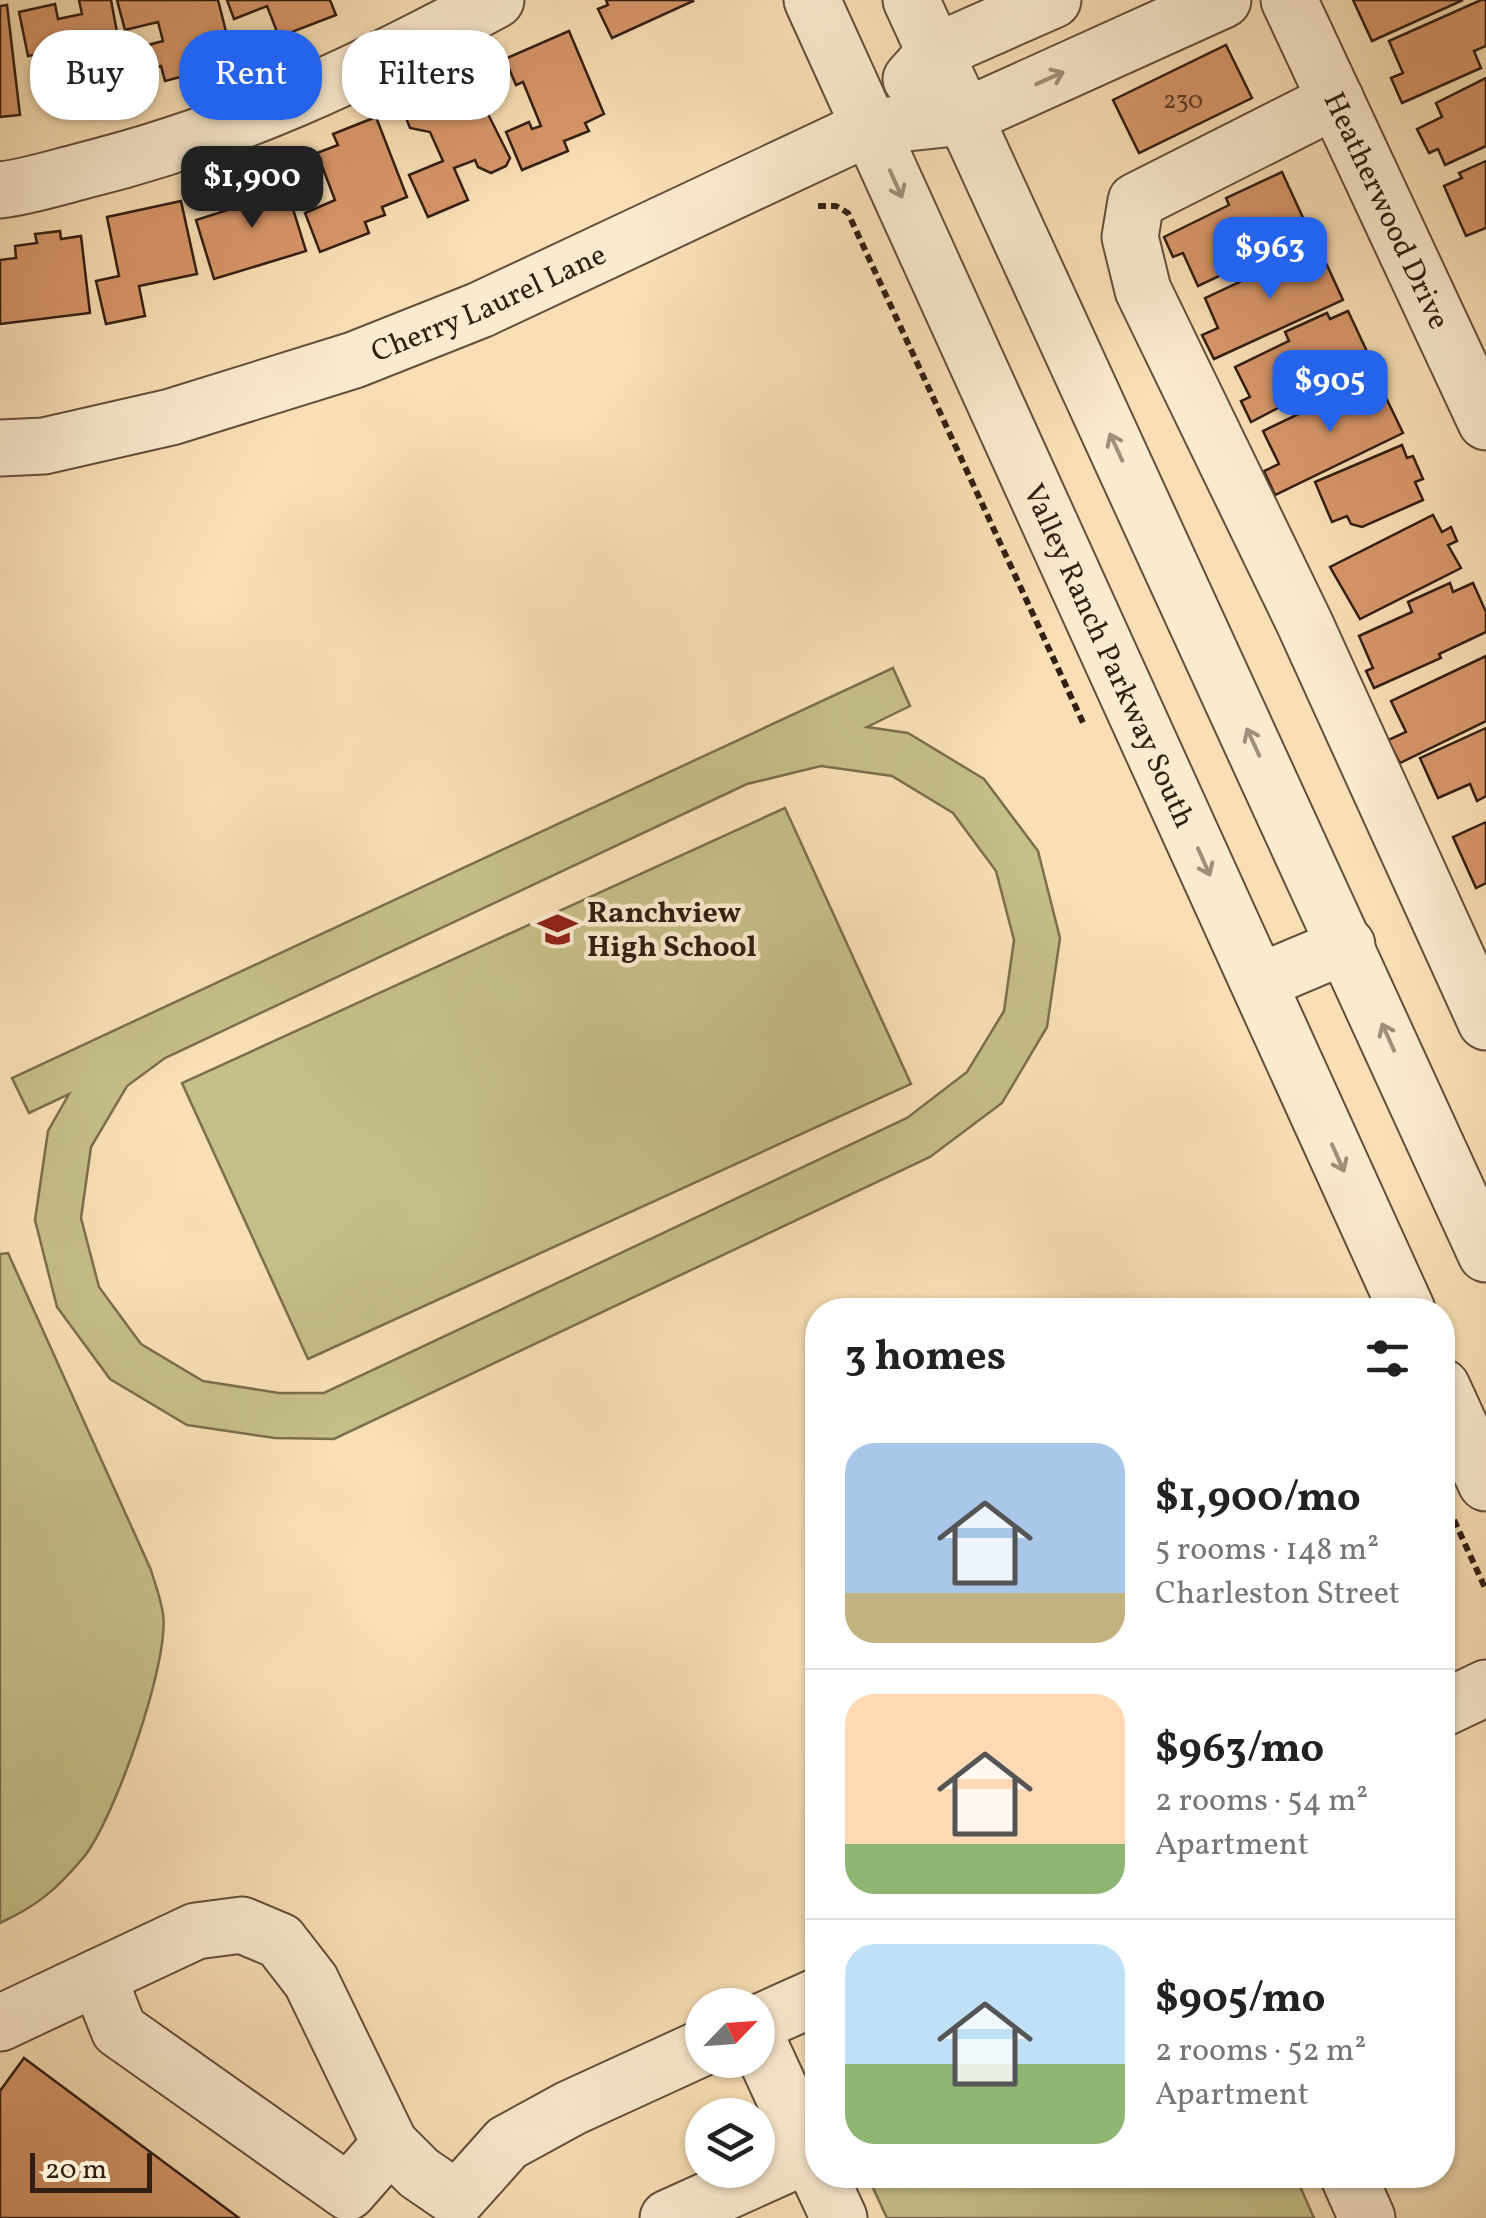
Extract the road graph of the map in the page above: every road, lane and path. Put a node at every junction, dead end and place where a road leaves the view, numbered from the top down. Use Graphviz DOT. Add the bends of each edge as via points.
graph roads {
  1 [pos="496,0"];
  2 [pos="812,0"];
  3 [pos="911,0"];
  4 [pos="1053,0"];
  5 [pos="1223,0"];
  6 [pos="1289,0"];
  7 [pos="1126,20"];
  8 [pos="935,52"];
  9 [pos="1336,100"];
  10 [pos="964,117"];
  11 [pos="870,127"];
  12 [pos="0,190"];
  13 [pos="810,206"];
  14 [pos="1479,390"];
  15 [pos="0,448"];
  16 [pos="1089,734"];
  17 [pos="1346,945"];
  18 [pos="1258,982"];
  19 [pos="1486,1022"];
  20 [pos="1486,1254"];
  21 [pos="1402,1298"];
  22 [pos="1455,1443"];
  23 [pos="1468,1498"];
  24 [pos="1486,1590"];
  25 [pos="1486,1688"];
  26 [pos="1455,1702"];
  27 [pos="98,1977"];
  28 [pos="805,2002"];
  29 [pos="775,2015"];
  30 [pos="0,2022"];
  31 [pos="685,2056"];
  32 [pos="775,2078"];
  33 [pos="805,2143"];
  34 [pos="390,2144"];
  35 [pos="805,2171"];
  36 [pos="825,2188"];
  37 [pos="1354,2188"];
  38 [pos="453,2208"];
  39 [pos="668,2218"];
  40 [pos="839,2218"];
  41 [pos="1368,2218"];
  1 -- 12 [label="street" via="279,108 148,155"];
  2 -- 11 [label="street, Valley Ranch Parkway South"];
  3 -- 8 [label="street"];
  4 -- 8 [label="street"];
  5 -- 7 [label="street, Cherry Laurel Lane"];
  6 -- 9 [label="street, Heatherwood Drive"];
  10 -- 7 [label="street, Cherry Laurel Lane, one-way"];
  8 -- 10 [label="street"];
  8 -- 11 [label="street"];
  9 -- 14 [label="street, Heatherwood Drive"];
  9 -- 19 [label="street" via="1136,201 1130,237 1144,290"];
  10 -- 11 [label="street, Cherry Laurel Lane"];
  17 -- 10 [label="street, one-way"];
  11 -- 15 [label="street, Cherry Laurel Lane" via="480,310 354,360 171,417 44,446"];
  11 -- 18 [label="street, Valley Ranch Parkway South, one-way"];
  13 -- 16 [label="path" via="848,213"];
  17 -- 18 [label="street"];
  20 -- 17 [label="street, one-way"];
  18 -- 21 [label="street, Valley Ranch Parkway South, one-way"];
  22 -- 23 [label="street"];
  23 -- 24 [label="path"];
  25 -- 26 [label="street"];
  27 -- 30 [label="street"];
  27 -- 34 [label="street" via="119,2030 348,2192"];
  27 -- 34 [label="street" via="196,1931 242,1925 280,1942 311,1981"];
  28 -- 29 [label="street"];
  31 -- 38 [label="street" via="507,2143"];
  32 -- 33 [label="street"];
  34 -- 38 [label="street"];
  35 -- 39 [label="street"];
  36 -- 40 [label="street"];
  37 -- 41 [label="street"];
}
